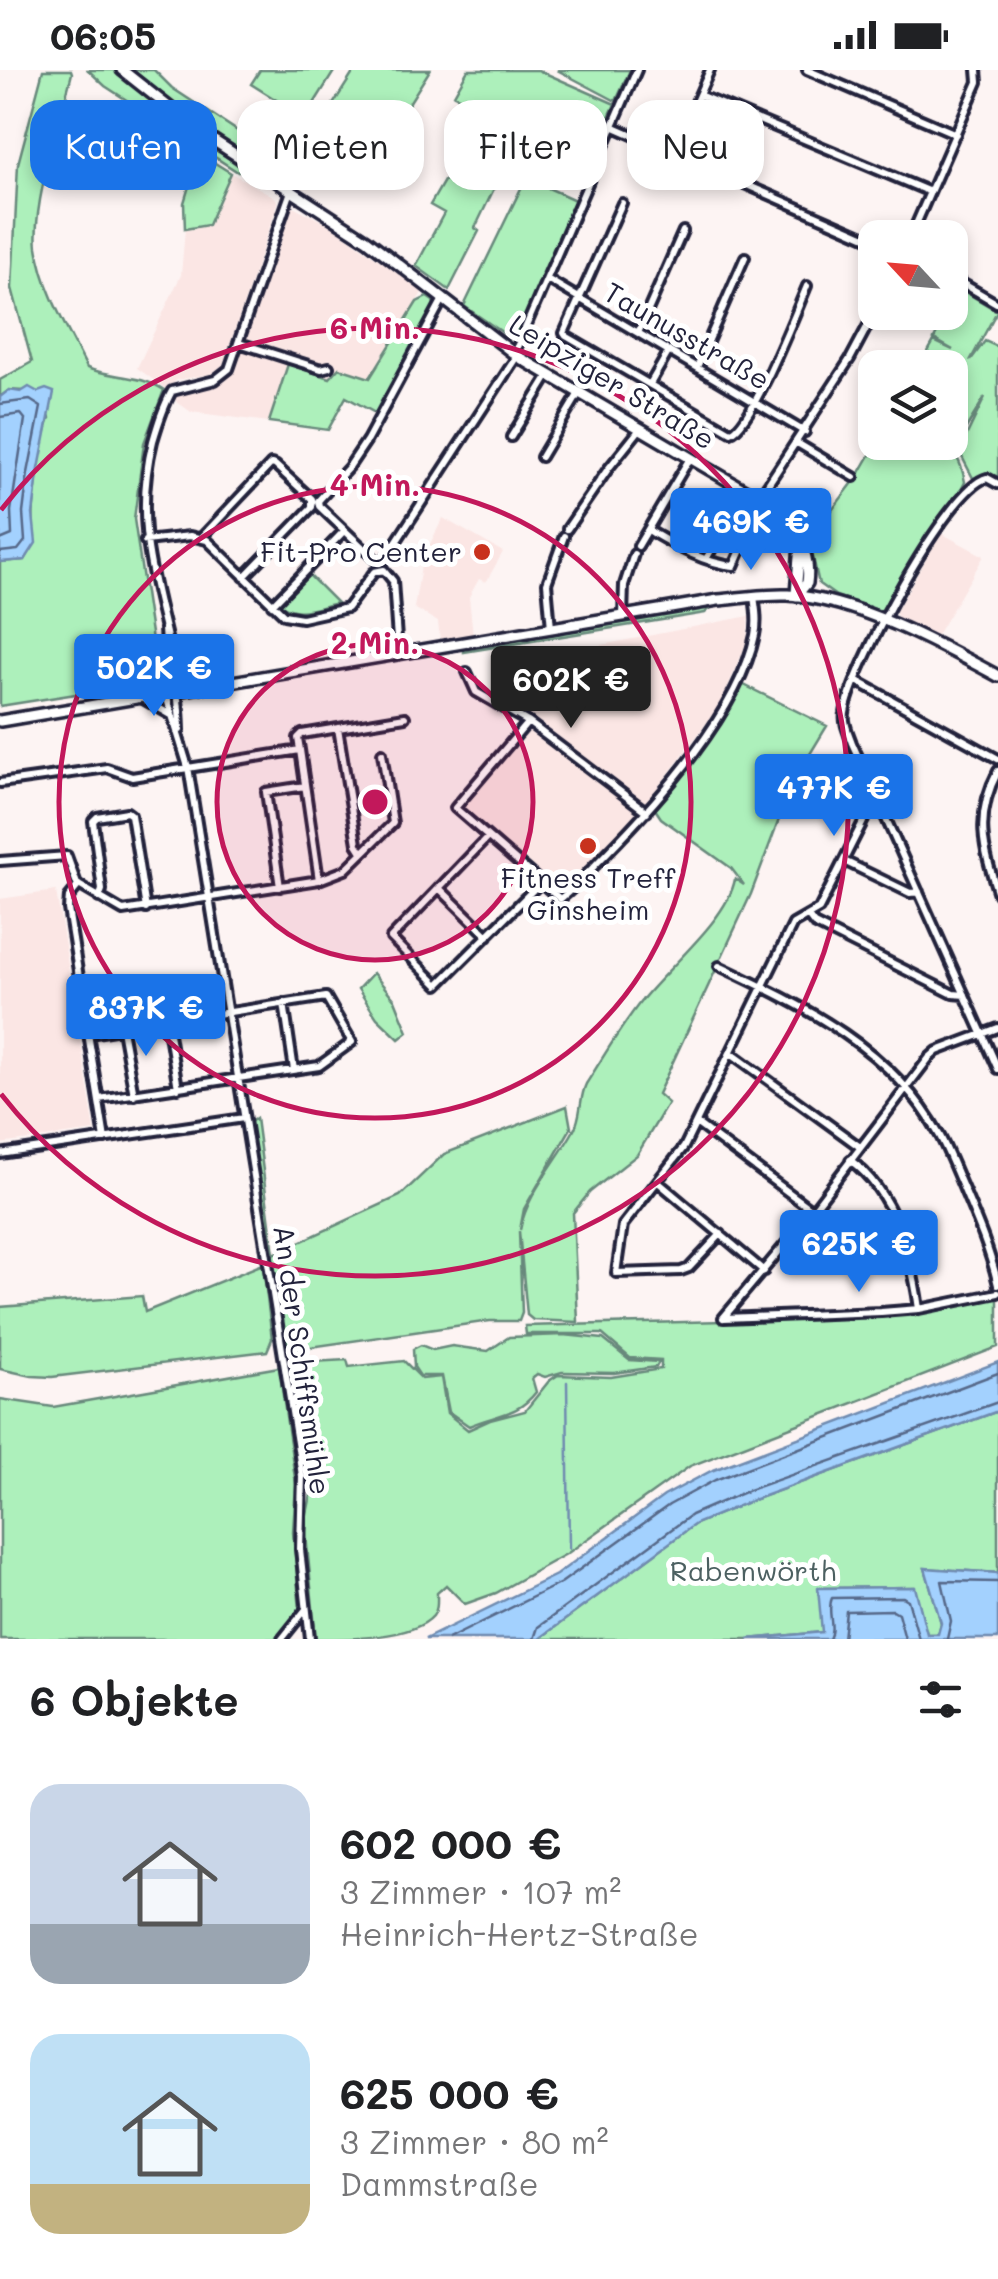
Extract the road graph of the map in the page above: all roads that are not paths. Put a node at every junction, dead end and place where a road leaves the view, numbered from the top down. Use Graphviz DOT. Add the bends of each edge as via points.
graph roads {
  1 [pos="122,70"];
  2 [pos="637,70"];
  3 [pos="710,70"];
  4 [pos="807,70"];
  5 [pos="979,72"];
  6 [pos="699,95"];
  7 [pos="697,100"];
  8 [pos="612,126"];
  9 [pos="627,132"];
  10 [pos="956,134"];
  11 [pos="760,190"];
  12 [pos="291,191"];
  13 [pos="930,192"];
  14 [pos="622,203"];
  15 [pos="918,220"];
  16 [pos="683,231"];
  17 [pos="858,233"];
  18 [pos="745,257"];
  19 [pos="547,279"];
  20 [pos="807,286"];
  21 [pos="968,286"];
  22 [pos="443,299"];
  23 [pos="580,300"];
  24 [pos="998,304"];
  25 [pos="864,330"];
  26 [pos="638,333"];
  27 [pos="239,342"];
  28 [pos="669,351"];
  29 [pos="516,355"];
  30 [pos="329,367"];
  31 [pos="697,367"];
  32 [pos="549,375"];
  33 [pos="650,384"];
  34 [pos="579,393"];
  35 [pos="756,401"];
  36 [pos="641,428"];
  37 [pos="805,432"];
  38 [pos="511,437"];
  39 [pos="797,443"];
  40 [pos="541,457"];
  41 [pos="691,457"];
  42 [pos="854,477"];
  43 [pos="998,484"];
  44 [pos="759,498"];
  45 [pos="317,506"];
  46 [pos="344,530"];
  47 [pos="648,530"];
  48 [pos="201,538"];
  49 [pos="145,541"];
  50 [pos="800,542"];
  51 [pos="638,546"];
  52 [pos="634,554"];
  53 [pos="706,559"];
  54 [pos="380,566"];
  55 [pos="808,576"];
  56 [pos="244,577"];
  57 [pos="796,596"];
  58 [pos="754,597"];
  59 [pos="826,602"];
  60 [pos="272,605"];
  61 [pos="623,616"];
  62 [pos="882,621"];
  63 [pos="164,628"];
  64 [pos="551,628"];
  65 [pos="398,654"];
  66 [pos="176,669"];
  67 [pos="468,672"];
  68 [pos="998,676"];
  69 [pos="857,681"];
  70 [pos="206,686"];
  71 [pos="173,691"];
  72 [pos="137,697"];
  73 [pos="171,715"];
  74 [pos="404,717"];
  75 [pos="0,721"];
  76 [pos="528,722"];
  77 [pos="338,728"];
  78 [pos="180,736"];
  79 [pos="300,750"];
  80 [pos="382,753"];
  81 [pos="998,759"];
  82 [pos="188,768"];
  83 [pos="998,771"];
  84 [pos="0,783"];
  85 [pos="305,786"];
  86 [pos="882,808"];
  87 [pos="647,812"];
  88 [pos="488,837"];
  89 [pos="362,852"];
  90 [pos="844,860"];
  91 [pos="0,861"];
  92 [pos="319,880"];
  93 [pos="540,884"];
  94 [pos="79,885"];
  95 [pos="280,888"];
  96 [pos="439,888"];
  97 [pos="919,892"];
  98 [pos="998,894"];
  99 [pos="98,898"];
  100 [pos="210,899"];
  101 [pos="146,909"];
  102 [pos="808,916"];
  103 [pos="488,936"];
  104 [pos="719,966"];
  105 [pos="763,987"];
  106 [pos="965,995"];
  107 [pos="284,1003"];
  108 [pos="228,1012"];
  109 [pos="167,1022"];
  110 [pos="998,1028"];
  111 [pos="122,1029"];
  112 [pos="88,1034"];
  113 [pos="983,1034"];
  114 [pos="732,1052"];
  115 [pos="998,1069"];
  116 [pos="294,1070"];
  117 [pos="238,1078"];
  118 [pos="905,1086"];
  119 [pos="178,1088"];
  120 [pos="134,1095"];
  121 [pos="99,1099"];
  122 [pos="244,1118"];
  123 [pos="696,1123"];
  124 [pos="105,1139"];
  125 [pos="860,1147"];
  126 [pos="0,1154"];
  127 [pos="850,1160"];
  128 [pos="658,1182"];
  129 [pos="812,1210"];
  130 [pos="803,1223"];
  131 [pos="897,1229"];
  132 [pos="721,1234"];
  133 [pos="764,1271"];
  134 [pos="998,1286"];
  135 [pos="998,1293"];
  136 [pos="919,1308"];
  137 [pos="307,1608"];
  138 [pos="282,1639"];
  139 [pos="310,1639"];
  1 -- 12 [label="main road, Leipziger Straße"];
  2 -- 8 [label="street"];
  3 -- 6 [label="street"];
  4 -- 10 [label="street"];
  5 -- 10 [label="street"];
  6 -- 7 [label="street"];
  6 -- 13 [label="street"];
  8 -- 9 [label="street"];
  8 -- 19 [label="street"];
  10 -- 13 [label="street"];
  11 -- 17 [label="street"];
  12 -- 22 [label="main road, Leipziger Straße"];
  12 -- 27 [label="street"];
  13 -- 15 [label="street"];
  14 -- 23 [label="street"];
  16 -- 26 [label="street"];
  18 -- 31 [label="street"];
  19 -- 23 [label="street, Taunusstraße"];
  19 -- 29 [label="street"];
  20 -- 35 [label="street"];
  21 -- 24 [label="street"];
  22 -- 29 [label="main road, Leipziger Straße"];
  22 -- 45 [label="street" via="367,440"];
  23 -- 26 [label="street, Taunusstraße"];
  23 -- 33 [label="street" via="566,336"];
  25 -- 37 [label="street"];
  26 -- 28 [label="street, Taunusstraße"];
  27 -- 30 [label="street" via="320,370"];
  27 -- 49 [label="street" via="221,377 178,388 167,399 148,464"];
  28 -- 31 [label="street, Taunusstraße"];
  28 -- 33 [label="street"];
  29 -- 32 [label="main road, Leipziger Straße"];
  29 -- 54 [label="street"];
  31 -- 35 [label="street, Taunusstraße"];
  32 -- 34 [label="main road, Leipziger Straße"];
  32 -- 38 [label="street"];
  33 -- 35 [label="street" via="731,432 740,429"];
  34 -- 36 [label="main road, Leipziger Straße"];
  34 -- 40 [label="street"];
  35 -- 37 [label="street, Taunusstraße"];
  36 -- 41 [label="main road, Leipziger Straße"];
  36 -- 64 [label="street" via="565,532 547,583"];
  37 -- 39 [label="street"];
  39 -- 42 [label="street"];
  39 -- 44 [label="street"];
  41 -- 44 [label="main road, Leipziger Straße"];
  41 -- 47 [label="street"];
  43 -- 62 [label="street" via="987,478 974,483"];
  44 -- 50 [label="main road, Leipziger Straße" via="786,518"];
  45 -- 46 [label="street"];
  45 -- 48 [label="street" via="271,464"];
  45 -- 56 [label="street"];
  46 -- 54 [label="street"];
  46 -- 60 [label="street"];
  47 -- 51 [label="street"];
  47 -- 53 [label="street"];
  48 -- 49 [label="street"];
  48 -- 56 [label="street"];
  49 -- 63 [label="street"];
  50 -- 55 [label="main road, Leipziger Straße"];
  50 -- 57 [label="main road"];
  52 -- 61 [label="street"];
  53 -- 53 [label="street" via="734,566 745,541 722,530"];
  54 -- 60 [label="street" via="340,611 291,617"];
  54 -- 65 [label="street" via="393,581"];
  55 -- 57 [label="main road"];
  55 -- 59 [label="main road"];
  56 -- 60 [label="street"];
  57 -- 58 [label="main road"];
  57 -- 59 [label="main road"];
  58 -- 61 [label="main road"];
  58 -- 87 [label="street" via="756,631 739,680 716,722"];
  59 -- 62 [label="main road"];
  61 -- 64 [label="main road"];
  62 -- 68 [label="main road"];
  62 -- 69 [label="street"];
  63 -- 66 [label="street"];
  63 -- 71 [label="street"];
  64 -- 65 [label="main road"];
  65 -- 70 [label="main road"];
  66 -- 70 [label="street"];
  66 -- 71 [label="street"];
  67 -- 76 [label="street" via="476,692"];
  69 -- 81 [label="street"];
  69 -- 86 [label="street" via="844,718"];
  70 -- 71 [label="main road"];
  71 -- 72 [label="main road"];
  71 -- 73 [label="street"];
  71 -- 78 [label="street"];
  72 -- 73 [label="street"];
  72 -- 75 [label="main road"];
  73 -- 78 [label="street"];
  74 -- 77 [label="street"];
  76 -- 87 [label="street"];
  76 -- 88 [label="street" via="455,808"];
  77 -- 79 [label="street" via="299,735"];
  77 -- 89 [label="street"];
  78 -- 82 [label="street, An der Schiffsmühle"];
  79 -- 82 [label="street"];
  79 -- 85 [label="street"];
  80 -- 89 [label="street" via="392,823"];
  82 -- 84 [label="street" via="132,777 107,768"];
  82 -- 100 [label="street, An der Schiffsmühle"];
  83 -- 98 [label="street" via="982,829"];
  85 -- 92 [label="street"];
  85 -- 95 [label="street" via="266,792"];
  86 -- 90 [label="street" via="866,816"];
  86 -- 97 [label="street"];
  87 -- 93 [label="street" via="560,900"];
  88 -- 93 [label="street"];
  88 -- 96 [label="street"];
  89 -- 92 [label="street" via="345,870"];
  90 -- 97 [label="street"];
  90 -- 102 [label="street" via="819,909"];
  91 -- 94 [label="street" via="63,854"];
  92 -- 95 [label="street"];
  93 -- 103 [label="street"];
  94 -- 99 [label="street"];
  94 -- 112 [label="street" via="68,909"];
  95 -- 100 [label="street"];
  96 -- 103 [label="street"];
  96 -- 103 [label="street" via="390,938 438,985"];
  97 -- 106 [label="street"];
  99 -- 101 [label="street" via="116,909"];
  99 -- 101 [label="street" via="93,820 129,813"];
  100 -- 101 [label="street"];
  100 -- 108 [label="street, An der Schiffsmühle"];
  102 -- 105 [label="street" via="793,924"];
  102 -- 106 [label="street"];
  104 -- 105 [label="street"];
  105 -- 114 [label="street"];
  105 -- 118 [label="street" via="833,1025"];
  106 -- 113 [label="street"];
  107 -- 108 [label="street"];
  107 -- 116 [label="street"];
  107 -- 116 [label="street" via="326,998 352,1042 319,1066"];
  108 -- 109 [label="street"];
  108 -- 117 [label="street, An der Schiffsmühle"];
  109 -- 111 [label="street"];
  109 -- 119 [label="street"];
  110 -- 113 [label="street"];
  111 -- 112 [label="street"];
  111 -- 120 [label="street"];
  112 -- 121 [label="street"];
  113 -- 115 [label="street"];
  113 -- 118 [label="street" via="937,1051"];
  114 -- 123 [label="street"];
  114 -- 125 [label="street"];
  116 -- 117 [label="street"];
  117 -- 119 [label="street"];
  117 -- 122 [label="street, An der Schiffsmühle"];
  118 -- 125 [label="street"];
  118 -- 134 [label="street" via="941,1137 990,1249"];
  119 -- 120 [label="street"];
  120 -- 121 [label="street"];
  121 -- 124 [label="street"];
  122 -- 124 [label="street"];
  122 -- 137 [label="street, An der Schiffsmühle" via="302,1476"];
  123 -- 128 [label="street"];
  123 -- 129 [label="street"];
  124 -- 126 [label="street"];
  125 -- 127 [label="street"];
  127 -- 129 [label="street"];
  127 -- 131 [label="street" via="876,1182"];
  128 -- 132 [label="street"];
  128 -- 132 [label="street" via="624,1225 616,1273 681,1271"];
  129 -- 130 [label="street"];
  130 -- 131 [label="street" via="820,1236 859,1244"];
  130 -- 133 [label="street"];
  131 -- 136 [label="street" via="914,1269"];
  132 -- 133 [label="street"];
  133 -- 136 [label="street" via="723,1318"];
  135 -- 136 [label="street"];
  137 -- 138 [label="street"];
  137 -- 139 [label="street, An der Schiffsmühle"];
}
